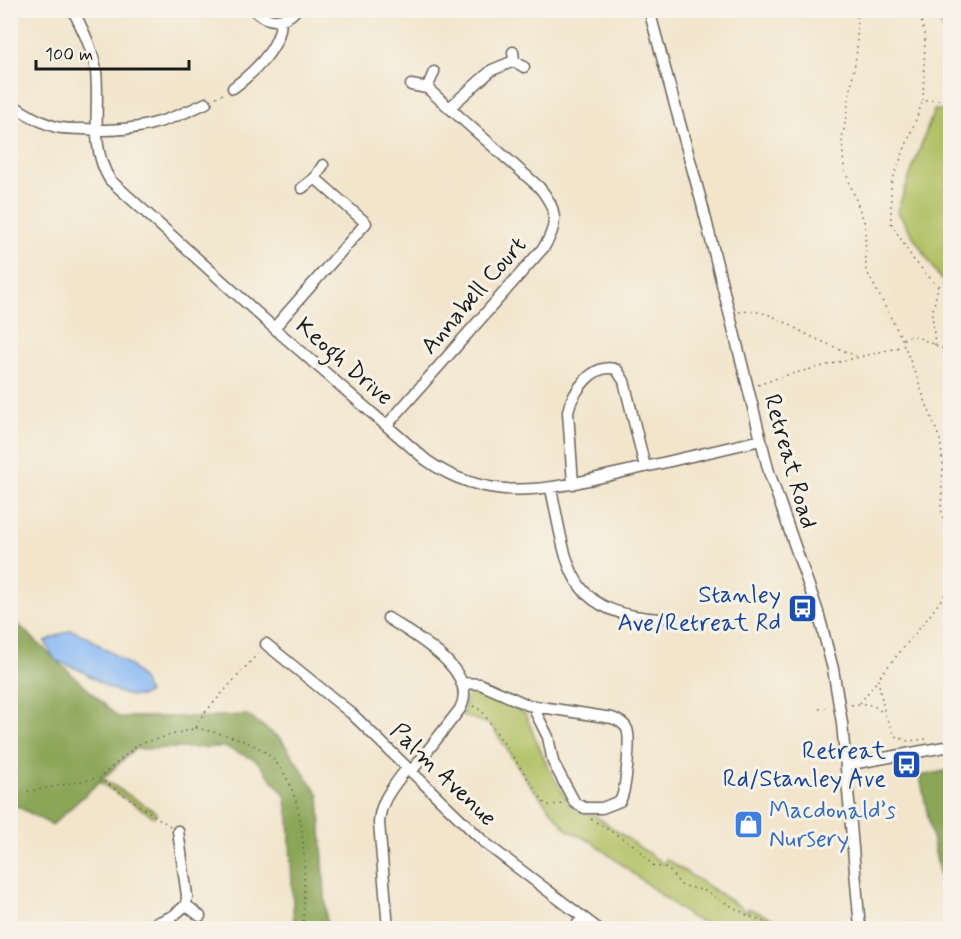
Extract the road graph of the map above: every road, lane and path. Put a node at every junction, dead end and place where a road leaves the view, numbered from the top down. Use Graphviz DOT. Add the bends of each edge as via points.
graph roads {
  1 [pos="73,10"];
  2 [pos="254,10"];
  3 [pos="296,10"];
  4 [pos="649,10"];
  5 [pos="857,10"];
  6 [pos="920,10"];
  7 [pos="281,20"];
  8 [pos="524,67"];
  9 [pos="434,72"];
  10 [pos="411,85"];
  11 [pos="234,88"];
  12 [pos="427,88"];
  13 [pos="951,99"];
  14 [pos="923,101"];
  15 [pos="205,102"];
  16 [pos="10,103"];
  17 [pos="449,108"];
  18 [pos="97,130"];
  19 [pos="322,165"];
  20 [pos="315,178"];
  21 [pos="302,188"];
  22 [pos="951,276"];
  23 [pos="938,287"];
  24 [pos="729,314"];
  25 [pos="274,328"];
  26 [pos="903,339"];
  27 [pos="905,345"];
  28 [pos="935,345"];
  29 [pos="951,355"];
  30 [pos="858,357"];
  31 [pos="748,389"];
  32 [pos="387,425"];
  33 [pos="761,440"];
  34 [pos="645,467"];
  35 [pos="573,484"];
  36 [pos="550,489"];
  37 [pos="951,547"];
  38 [pos="951,586"];
  39 [pos="388,618"];
  40 [pos="660,619"];
  41 [pos="266,644"];
  42 [pos="878,679"];
  43 [pos="461,683"];
  44 [pos="463,704"];
  45 [pos="860,704"];
  46 [pos="536,707"];
  47 [pos="840,707"];
  48 [pos="885,715"];
  49 [pos="196,728"];
  50 [pos="929,739"];
  51 [pos="951,746"];
  52 [pos="846,765"];
  53 [pos="409,770"];
  54 [pos="99,778"];
  55 [pos="10,795"];
  56 [pos="564,805"];
  57 [pos="587,817"];
  58 [pos="178,831"];
  59 [pos="186,905"];
  60 [pos="200,916"];
  61 [pos="583,918"];
  62 [pos="145,928"];
  63 [pos="303,928"];
  64 [pos="388,928"];
  65 [pos="574,928"];
  66 [pos="597,928"];
  67 [pos="777,928"];
  68 [pos="860,928"];
  1 -- 18 [label="street, Keogh Drive" via="96,70"];
  2 -- 7 [label="street" via="262,18"];
  3 -- 7 [label="street"];
  4 -- 24 [label="street, Retreat Road"];
  5 -- 26 [label="path" via="853,81 842,141 844,168 865,224 866,270"];
  6 -- 14 [label="path" via="925,38"];
  7 -- 11 [label="street" via="276,45"];
  8 -- 17 [label="street" via="513,56"];
  9 -- 12 [label="street"];
  10 -- 12 [label="street"];
  11 -- 15 [label="path"];
  12 -- 17 [label="street, Annabell Court"];
  13 -- 14 [label="path"];
  14 -- 23 [label="path" via="891,184 891,223 913,259"];
  15 -- 18 [label="street" via="172,119 149,125"];
  16 -- 18 [label="street" via="28,116 57,128"];
  17 -- 32 [label="street, Annabell Court" via="539,187 550,201 554,228 544,247"];
  18 -- 25 [label="street, Keogh Drive" via="100,162 117,188"];
  19 -- 20 [label="street"];
  20 -- 21 [label="street"];
  20 -- 25 [label="street" via="366,223"];
  22 -- 23 [label="path"];
  23 -- 28 [label="path" via="932,314"];
  24 -- 30 [label="path" via="750,311 776,316"];
  24 -- 31 [label="street, Retreat Road"];
  25 -- 32 [label="street, Keogh Drive"];
  26 -- 27 [label="path"];
  26 -- 28 [label="path" via="913,335"];
  27 -- 30 [label="path"];
  27 -- 37 [label="path" via="940,440 941,509"];
  28 -- 29 [label="path"];
  30 -- 31 [label="path"];
  31 -- 33 [label="street, Retreat Road"];
  32 -- 36 [label="street, Keogh Drive" via="426,460 458,479 496,489"];
  33 -- 34 [label="street, Keogh Drive"];
  33 -- 47 [label="street, Retreat Road" via="780,508 818,612"];
  34 -- 35 [label="street, Keogh Drive"];
  34 -- 35 [label="street" via="624,381 617,370 605,368 593,374 569,403"];
  35 -- 36 [label="street, Keogh Drive"];
  36 -- 40 [label="street" via="567,560 578,586 614,610"];
  38 -- 42 [label="path"];
  39 -- 43 [label="street" via="444,658"];
  41 -- 49 [label="path" via="205,712"];
  41 -- 53 [label="street, Palm Avenue" via="351,713"];
  42 -- 45 [label="path"];
  42 -- 48 [label="path"];
  43 -- 44 [label="street"];
  43 -- 46 [label="street" via="480,684"];
  44 -- 53 [label="street"];
  44 -- 56 [label="path" via="482,711 545,804"];
  45 -- 47 [label="path"];
  45 -- 48 [label="path" via="877,706"];
  46 -- 46 [label="street" via="612,718 623,724 628,734 625,790 620,801 609,807 592,808 580,807 572,800 553,762"];
  47 -- 52 [label="street, Retreat Road"];
  48 -- 50 [label="path" via="899,738"];
  49 -- 54 [label="path" via="139,744"];
  49 -- 63 [label="path" via="262,750 281,769 297,802 303,838"];
  51 -- 52 [label="street"];
  52 -- 68 [label="street, Retreat Road"];
  53 -- 61 [label="street, Palm Avenue" via="485,843"];
  53 -- 64 [label="street" via="380,809"];
  54 -- 55 [label="path"];
  54 -- 58 [label="path"];
  57 -- 67 [label="path" via="638,848 652,865 668,869 681,885 705,891"];
  58 -- 59 [label="street"];
  59 -- 60 [label="street"];
  59 -- 62 [label="street" via="173,916"];
  61 -- 65 [label="street"];
  61 -- 66 [label="street, Palm Avenue"];
}
